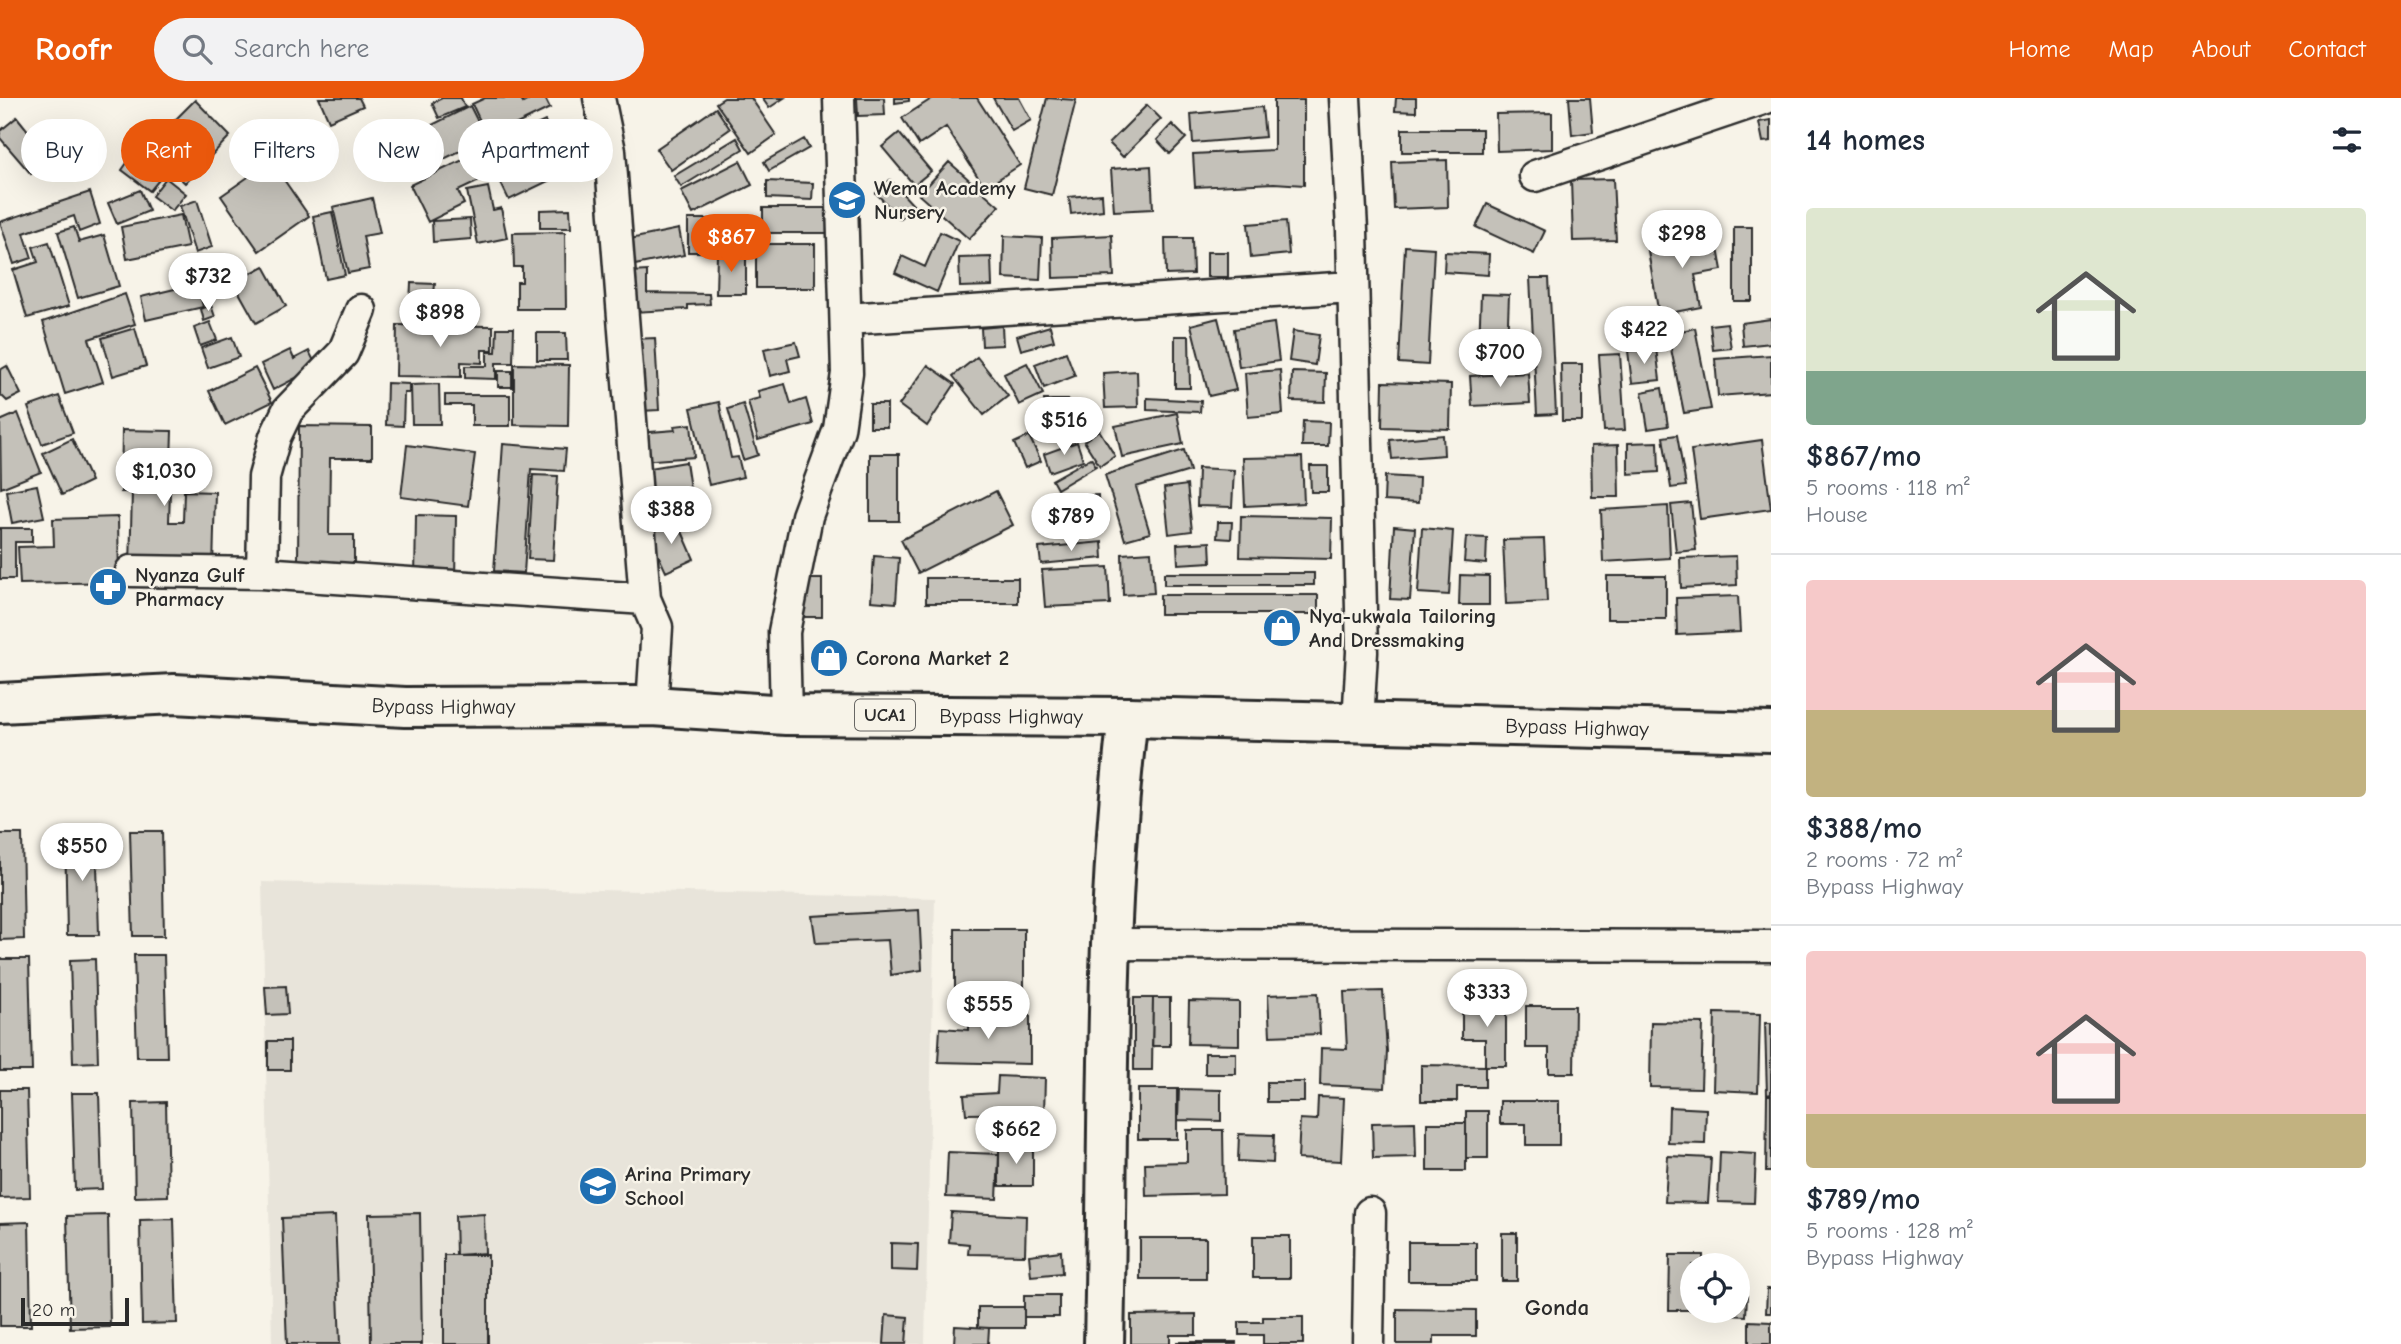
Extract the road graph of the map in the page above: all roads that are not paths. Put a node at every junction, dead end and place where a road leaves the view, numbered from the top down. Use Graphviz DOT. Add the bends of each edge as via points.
graph roads {
  1 [pos="599,98"];
  2 [pos="839,98"];
  3 [pos="1345,98"];
  4 [pos="1766,98"];
  5 [pos="1535,176"];
  6 [pos="1352,287"];
  7 [pos="361,310"];
  8 [pos="846,319"];
  9 [pos="131,571"];
  10 [pos="262,573"];
  11 [pos="645,599"];
  12 [pos="0,702"];
  13 [pos="652,706"];
  14 [pos="786,715"];
  15 [pos="1128,718"];
  16 [pos="1358,723"];
  17 [pos="1771,732"];
  18 [pos="1112,944"];
  19 [pos="1771,946"];
  20 [pos="1370,1213"];
  21 [pos="1104,1344"];
  22 [pos="1368,1344"];
  1 -- 11 [label="street" via="610,151"];
  2 -- 8 [label="street"];
  3 -- 6 [label="street"];
  4 -- 5 [label="street"];
  6 -- 8 [label="street"];
  6 -- 16 [label="street" via="1362,652"];
  7 -- 10 [label="street" via="343,353 288,410 275,437 264,477"];
  8 -- 14 [label="street" via="847,373 839,429 807,516 784,632"];
  9 -- 10 [label="street"];
  10 -- 11 [label="street"];
  11 -- 13 [label="street" via="657,627"];
  12 -- 13 [label="main road, Bypass Highway / UCA1" via="174,694 405,707"];
  13 -- 14 [label="main road, Bypass Highway / UCA1"];
  14 -- 15 [label="main road, Bypass Highway / UCA1"];
  15 -- 16 [label="main road, Bypass Highway / UCA1"];
  15 -- 18 [label="main road"];
  16 -- 17 [label="main road, Bypass Highway / UCA1"];
  18 -- 19 [label="street"];
  18 -- 21 [label="main road"];
  20 -- 22 [label="street"];
}
